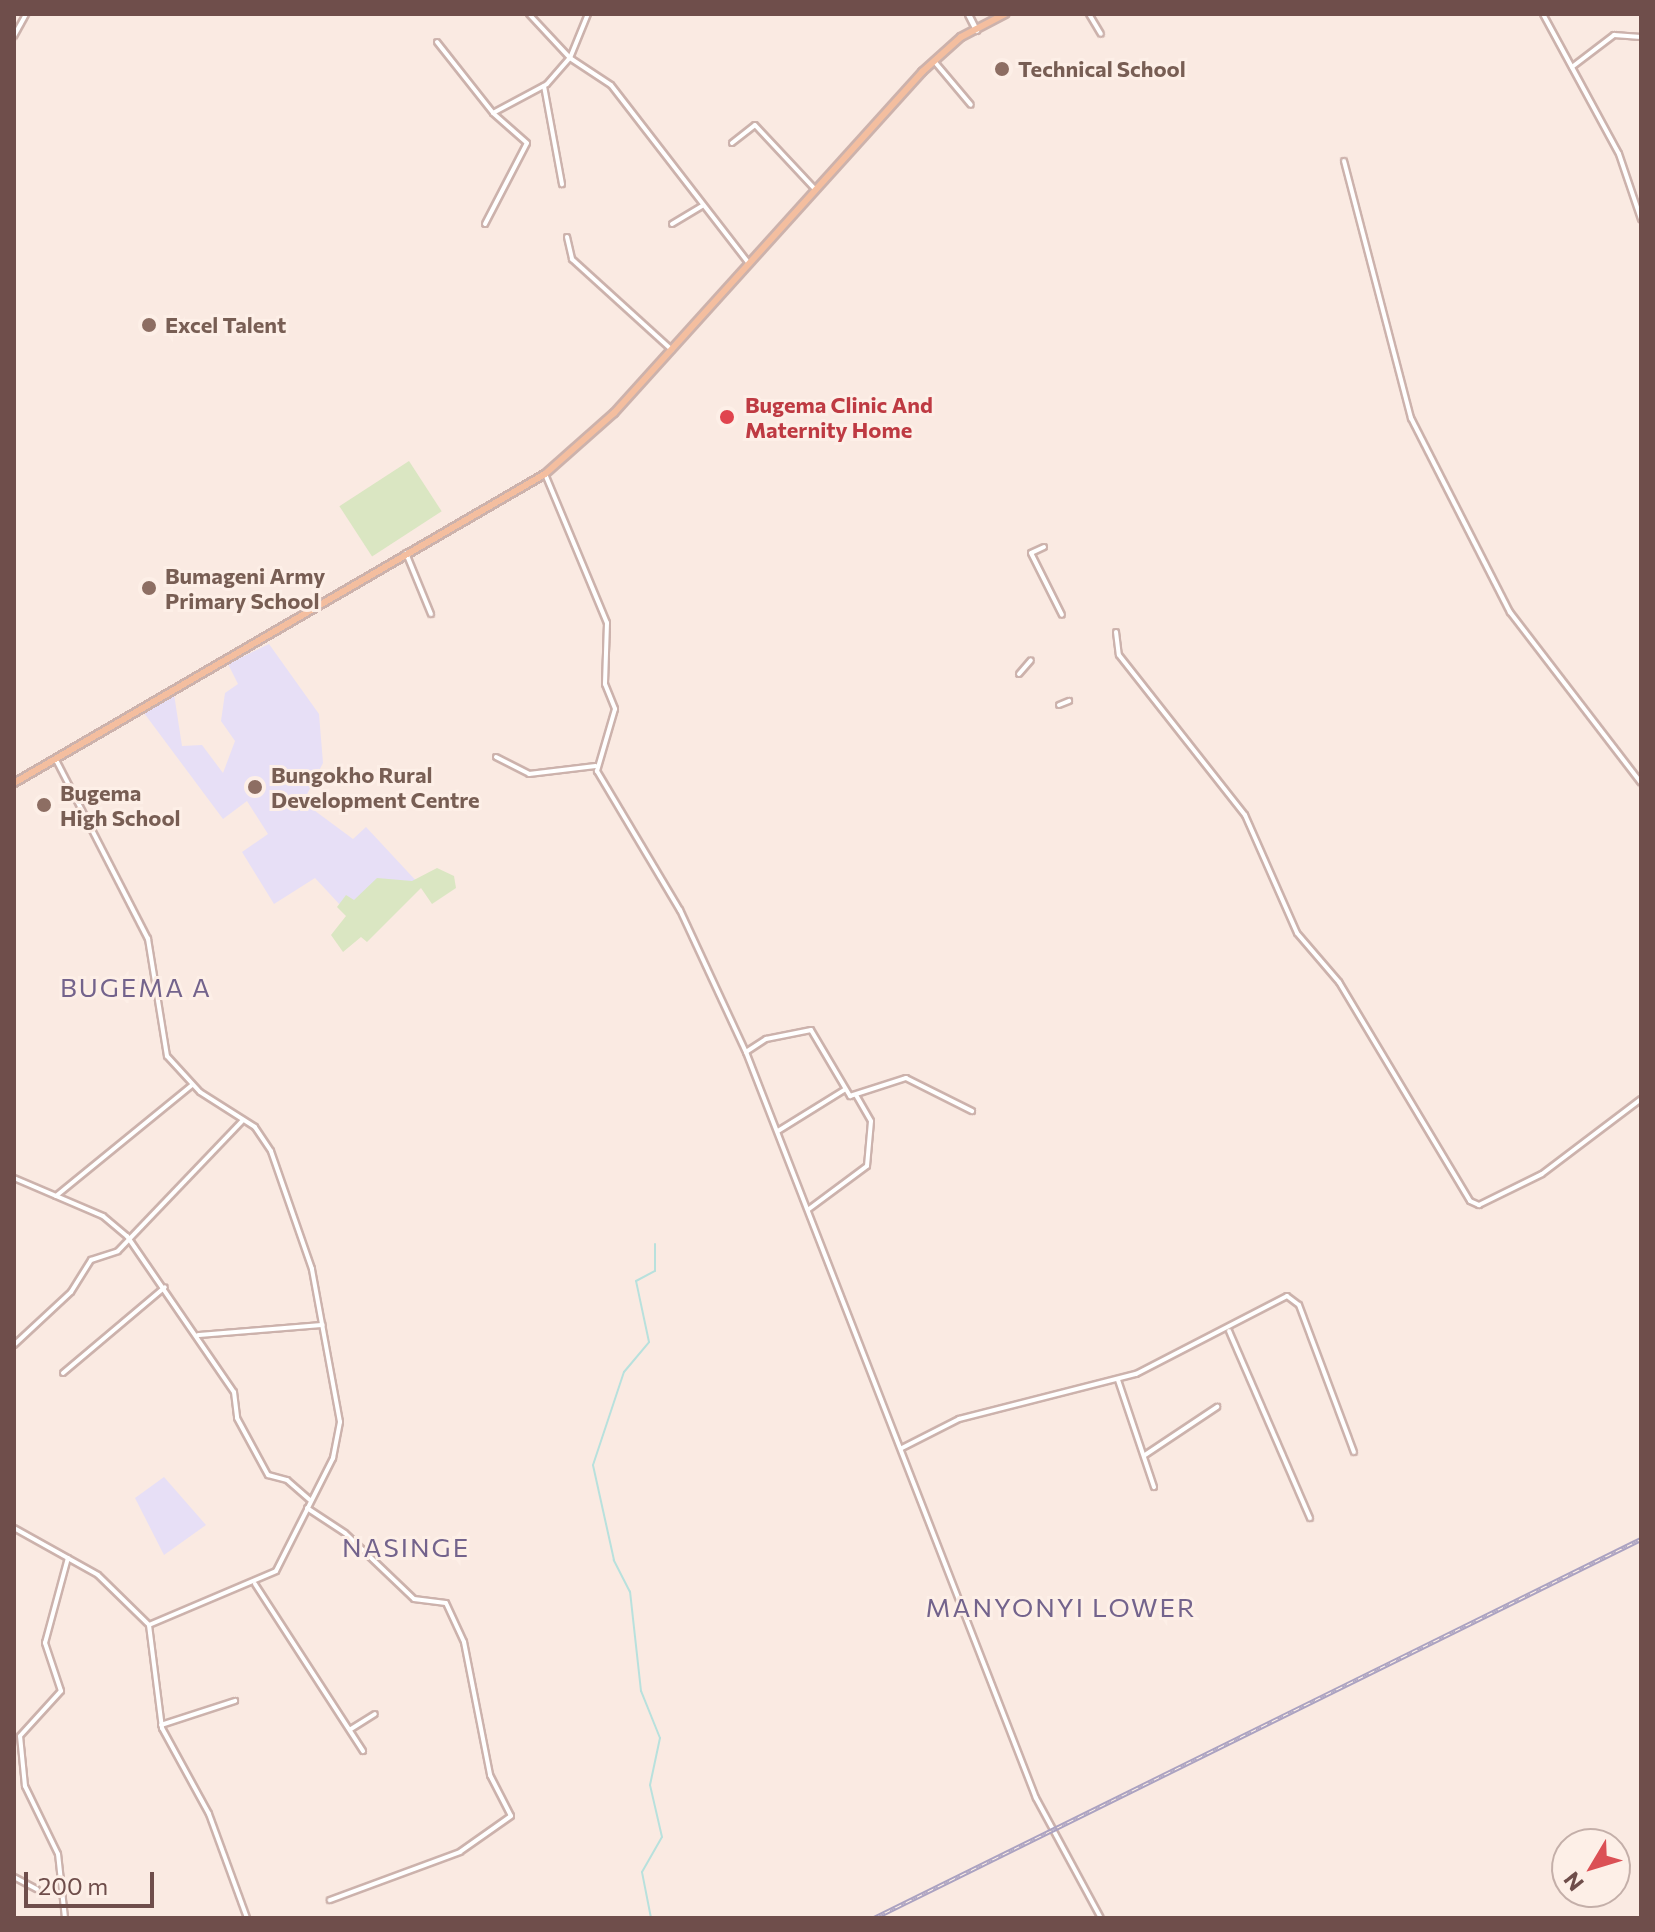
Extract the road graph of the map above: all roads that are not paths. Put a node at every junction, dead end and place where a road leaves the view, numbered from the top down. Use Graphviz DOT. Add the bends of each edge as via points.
graph roads {
  1 [pos="26,14"];
  2 [pos="529,14"];
  3 [pos="588,14"];
  4 [pos="968,14"];
  5 [pos="1005,14"];
  6 [pos="1089,14"];
  7 [pos="1543,14"];
  8 [pos="977,31"];
  9 [pos="1101,34"];
  10 [pos="14,36"];
  11 [pos="1641,37"];
  12 [pos="437,42"];
  13 [pos="570,58"];
  14 [pos="933,61"];
  15 [pos="1572,67"];
  16 [pos="544,86"];
  17 [pos="971,105"];
  18 [pos="493,113"];
  19 [pos="732,143"];
  20 [pos="1344,161"];
  21 [pos="562,184"];
  22 [pos="814,188"];
  23 [pos="702,206"];
  24 [pos="1641,219"];
  25 [pos="485,224"];
  26 [pos="672,224"];
  27 [pos="567,237"];
  28 [pos="748,262"];
  29 [pos="672,350"];
  30 [pos="545,474"];
  31 [pos="1044,547"];
  32 [pos="405,552"];
  33 [pos="431,614"];
  34 [pos="1062,615"];
  35 [pos="1116,632"];
  36 [pos="1031,660"];
  37 [pos="1019,674"];
  38 [pos="1069,701"];
  39 [pos="1059,705"];
  40 [pos="496,757"];
  41 [pos="56,758"];
  42 [pos="596,766"];
  43 [pos="14,783"];
  44 [pos="1641,783"];
  45 [pos="746,1052"];
  46 [pos="192,1085"];
  47 [pos="844,1090"];
  48 [pos="856,1095"];
  49 [pos="1641,1099"];
  50 [pos="972,1111"];
  51 [pos="243,1120"];
  52 [pos="778,1131"];
  53 [pos="14,1178"];
  54 [pos="56,1196"];
  55 [pos="809,1209"];
  56 [pos="127,1236"];
  57 [pos="166,1286"];
  58 [pos="323,1325"];
  59 [pos="1229,1331"];
  60 [pos="198,1335"];
  61 [pos="14,1345"];
  62 [pos="63,1373"];
  63 [pos="1118,1380"];
  64 [pos="1217,1407"];
  65 [pos="902,1448"];
  66 [pos="1354,1452"];
  67 [pos="1145,1455"];
  68 [pos="1154,1487"];
  69 [pos="310,1500"];
  70 [pos="307,1508"];
  71 [pos="1310,1518"];
  72 [pos="14,1528"];
  73 [pos="68,1558"];
  74 [pos="255,1584"];
  75 [pos="149,1625"];
  76 [pos="235,1701"];
  77 [pos="375,1714"];
  78 [pos="161,1725"];
  79 [pos="351,1729"];
  80 [pos="363,1751"];
  81 [pos="14,1877"];
  82 [pos="37,1889"];
  83 [pos="330,1900"];
  84 [pos="65,1918"];
  85 [pos="247,1918"];
  86 [pos="1101,1918"];
  1 -- 10 [label="street"];
  2 -- 13 [label="street"];
  3 -- 13 [label="street"];
  4 -- 8 [label="main road"];
  5 -- 8 [label="main road"];
  6 -- 9 [label="street"];
  7 -- 15 [label="street"];
  8 -- 14 [label="main road"];
  11 -- 15 [label="street" via="1614,35"];
  12 -- 18 [label="street"];
  13 -- 16 [label="street"];
  13 -- 23 [label="street" via="611,85"];
  14 -- 17 [label="street"];
  14 -- 22 [label="main road"];
  15 -- 24 [label="street" via="1619,154"];
  16 -- 18 [label="street"];
  16 -- 21 [label="street"];
  18 -- 25 [label="street" via="527,143"];
  19 -- 22 [label="street" via="755,125"];
  20 -- 44 [label="street" via="1411,418 1510,612"];
  22 -- 28 [label="main road"];
  23 -- 26 [label="street"];
  23 -- 28 [label="street"];
  27 -- 29 [label="street" via="572,259"];
  28 -- 29 [label="main road"];
  29 -- 30 [label="main road"];
  30 -- 32 [label="main road"];
  30 -- 42 [label="street" via="607,623 605,684 615,709"];
  31 -- 34 [label="street" via="1031,553"];
  32 -- 33 [label="street"];
  32 -- 41 [label="main road"];
  35 -- 49 [label="street" via="1119,655 1245,815 1297,933 1339,982 1470,1201 1479,1205 1542,1174"];
  36 -- 37 [label="street"];
  38 -- 39 [label="street"];
  40 -- 42 [label="street" via="529,774"];
  41 -- 43 [label="main road"];
  41 -- 46 [label="street" via="148,939 163,1047"];
  42 -- 45 [label="street" via="680,910"];
  45 -- 47 [label="street" via="766,1039 811,1030"];
  45 -- 52 [label="street"];
  46 -- 51 [label="street"];
  46 -- 54 [label="street"];
  47 -- 48 [label="street"];
  47 -- 52 [label="street"];
  48 -- 50 [label="street" via="906,1078"];
  48 -- 55 [label="street" via="871,1121 867,1166"];
  51 -- 56 [label="street"];
  51 -- 58 [label="street" via="271,1151 305,1243"];
  52 -- 55 [label="street"];
  53 -- 54 [label="street"];
  54 -- 56 [label="street" via="103,1216"];
  55 -- 65 [label="street"];
  56 -- 57 [label="street"];
  56 -- 61 [label="street" via="118,1251 91,1260 71,1292"];
  57 -- 60 [label="street"];
  57 -- 62 [label="street"];
  58 -- 60 [label="street"];
  58 -- 69 [label="street" via="340,1422 335,1453"];
  59 -- 63 [label="street"];
  59 -- 66 [label="street" via="1293,1296"];
  59 -- 71 [label="street"];
  60 -- 69 [label="street" via="236,1395 237,1418 268,1475 286,1479"];
  63 -- 65 [label="street" via="959,1419"];
  63 -- 67 [label="street"];
  64 -- 67 [label="street"];
  65 -- 86 [label="street" via="1036,1798"];
  67 -- 68 [label="street"];
  69 -- 70 [label="street"];
  70 -- 74 [label="street" via="286,1559"];
  70 -- 83 [label="street" via="335,1524 414,1599 446,1603 464,1642 490,1775 511,1816 460,1852"];
  72 -- 73 [label="street"];
  73 -- 75 [label="street" via="111,1585"];
  73 -- 84 [label="street" via="45,1643 61,1691 20,1736 25,1786 58,1854"];
  74 -- 75 [label="street"];
  74 -- 79 [label="street"];
  75 -- 78 [label="street"];
  76 -- 78 [label="street"];
  77 -- 79 [label="street"];
  78 -- 85 [label="street" via="209,1814"];
  79 -- 80 [label="street"];
  81 -- 82 [label="street"];
}
